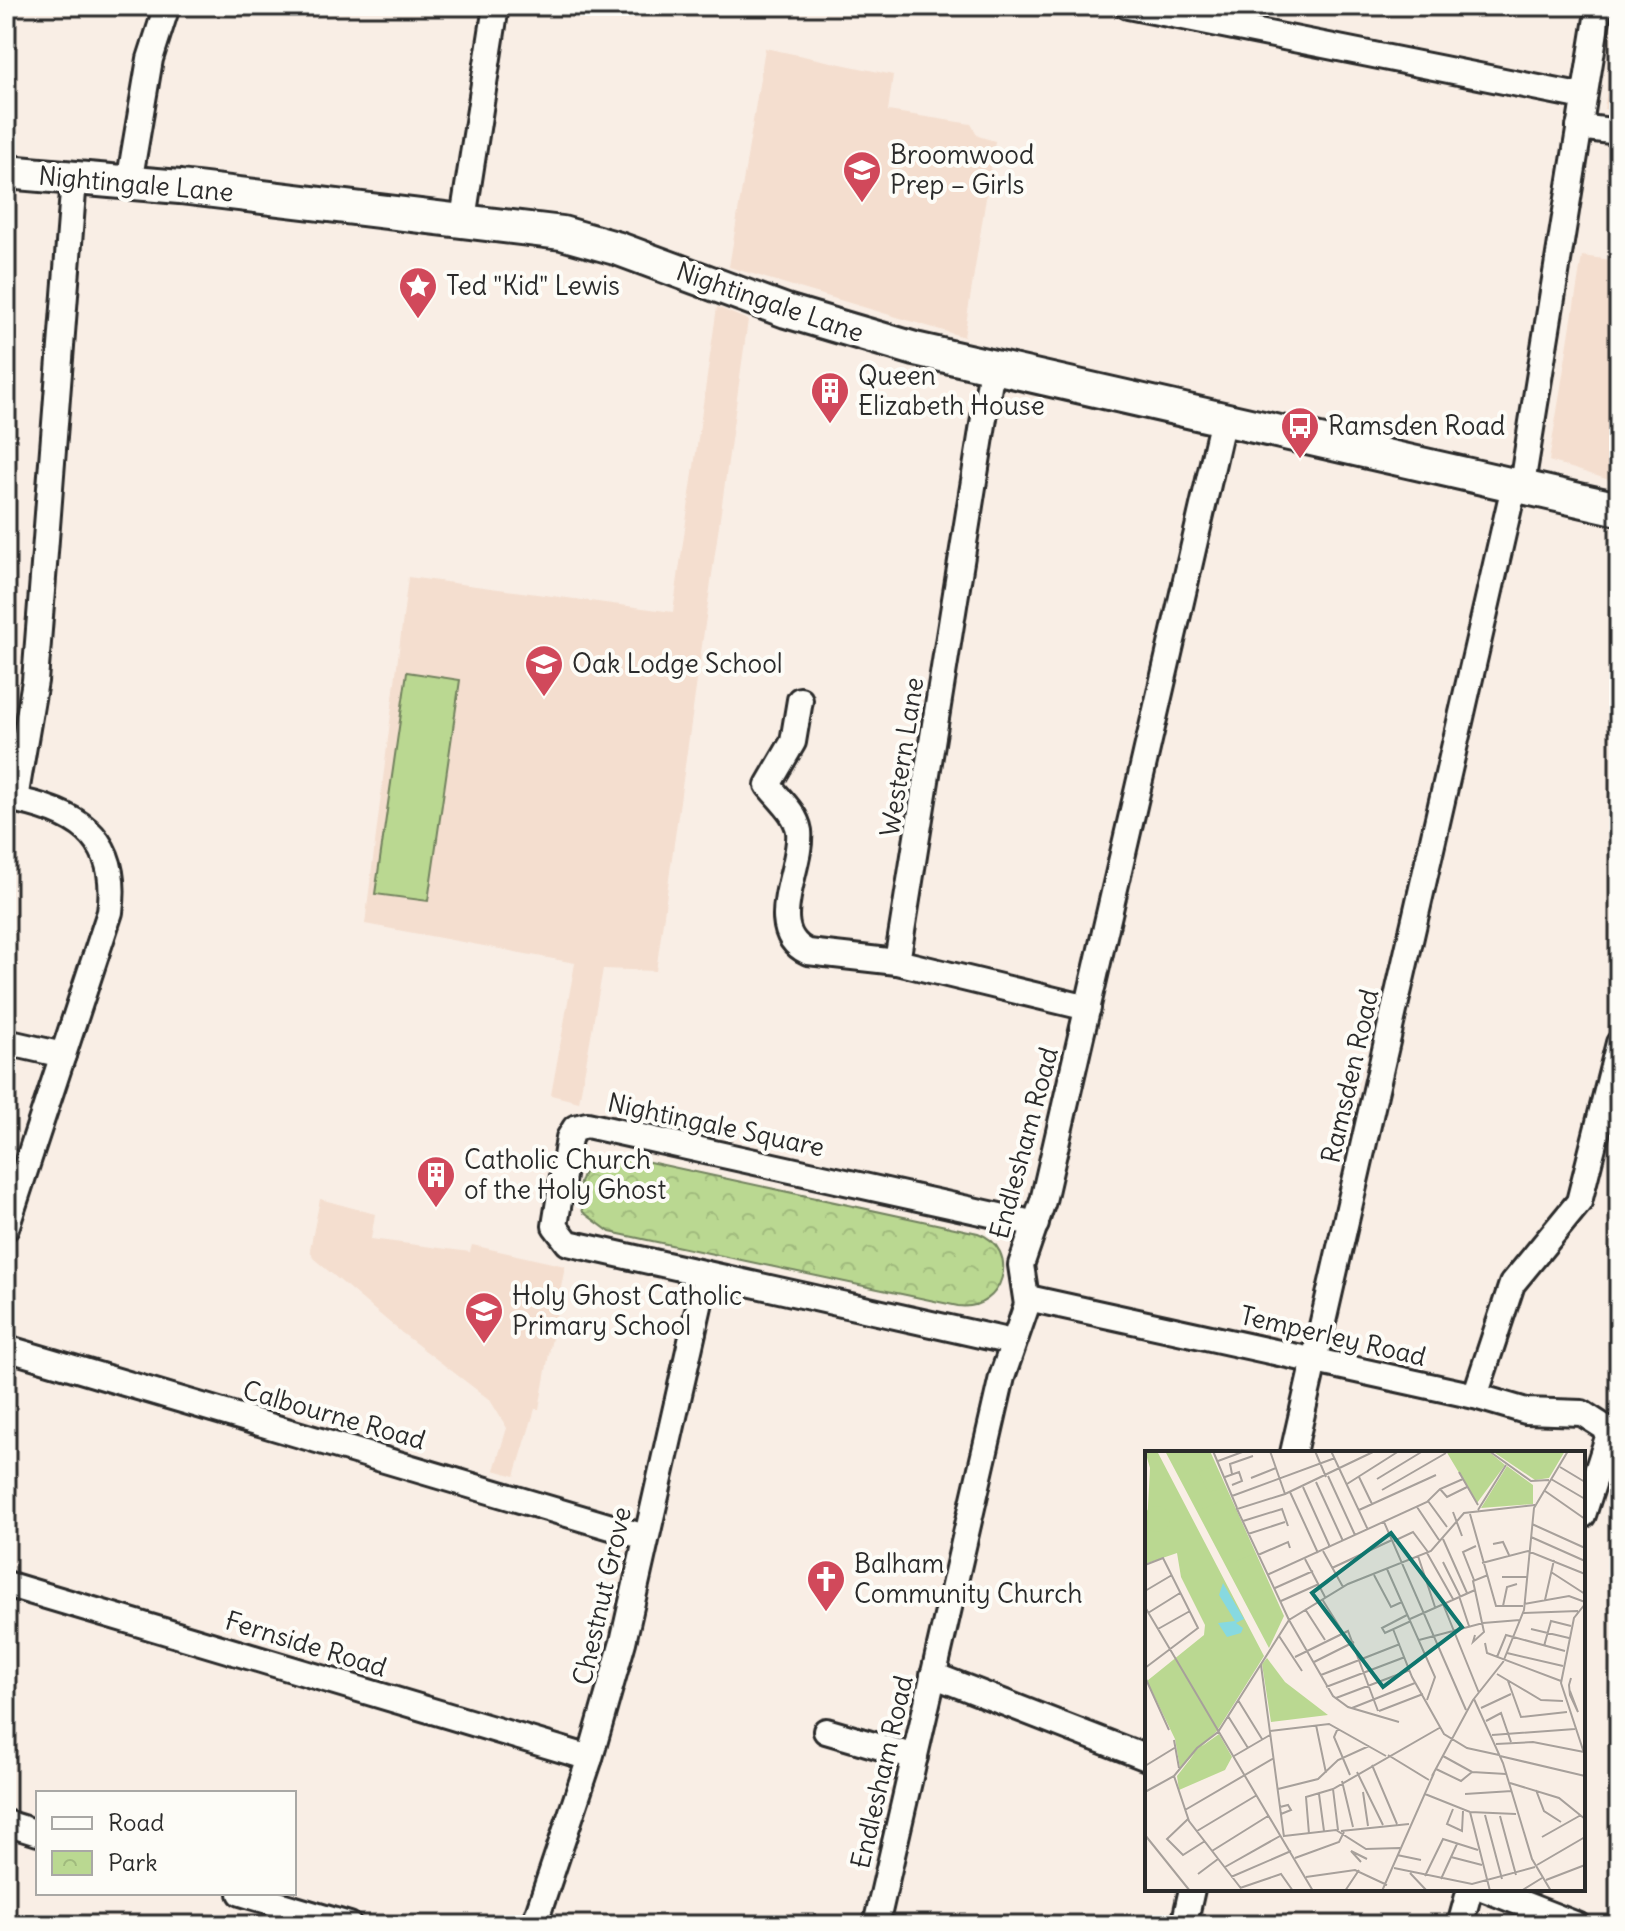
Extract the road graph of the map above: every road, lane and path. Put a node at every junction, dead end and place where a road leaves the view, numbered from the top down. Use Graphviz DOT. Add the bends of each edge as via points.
graph roads {
  1 [pos="167,6"];
  2 [pos="496,6"];
  3 [pos="1128,6"];
  4 [pos="1599,6"];
  5 [pos="1584,97"];
  6 [pos="1579,127"];
  7 [pos="1619,132"];
  8 [pos="6,172"];
  9 [pos="74,179"];
  10 [pos="129,183"];
  11 [pos="463,219"];
  12 [pos="992,368"];
  13 [pos="1223,419"];
  14 [pos="1517,486"];
  15 [pos="1619,509"];
  16 [pos="800,700"];
  17 [pos="11,798"];
  18 [pos="897,962"];
  19 [pos="1088,1008"];
  20 [pos="6,1042"];
  21 [pos="1619,1043"];
  22 [pos="63,1055"];
  23 [pos="1036,1224"];
  24 [pos="6,1228"];
  25 [pos="706,1275"];
  26 [pos="1028,1298"];
  27 [pos="1012,1342"];
  28 [pos="6,1348"];
  29 [pos="1314,1360"];
  30 [pos="1475,1396"];
  31 [pos="1615,1430"];
  32 [pos="1293,1451"];
  33 [pos="1585,1510"];
  34 [pos="645,1537"];
  35 [pos="6,1584"];
  36 [pos="933,1675"];
  37 [pos="826,1731"];
  38 [pos="915,1757"];
  39 [pos="1145,1757"];
  40 [pos="590,1758"];
  41 [pos="6,1823"];
  42 [pos="36,1832"];
  43 [pos="1192,1891"];
  44 [pos="1469,1891"];
  45 [pos="1490,1891"];
  46 [pos="248,1895"];
  47 [pos="349,1925"];
  48 [pos="534,1925"];
  49 [pos="876,1925"];
  50 [pos="1184,1925"];
  51 [pos="1460,1925"];
  52 [pos="1577,1925"];
  1 -- 10 [label="street" via="150,59"];
  2 -- 11 [label="street"];
  3 -- 5 [label="street"];
  4 -- 5 [label="street, Ramsden Road"];
  5 -- 6 [label="street, Ramsden Road"];
  6 -- 7 [label="street"];
  6 -- 14 [label="street, Ramsden Road" via="1526,461"];
  8 -- 9 [label="main road, Nightingale Lane"];
  9 -- 10 [label="main road, Nightingale Lane"];
  9 -- 17 [label="street" via="35,681"];
  10 -- 11 [label="main road, Nightingale Lane"];
  11 -- 12 [label="main road, Nightingale Lane" via="562,233 619,249 786,311"];
  12 -- 13 [label="main road, Nightingale Lane"];
  12 -- 18 [label="street, Western Lane"];
  13 -- 14 [label="main road, Nightingale Lane"];
  13 -- 19 [label="street, Endlesham Road"];
  14 -- 15 [label="main road, Nightingale Lane"];
  14 -- 29 [label="street, Ramsden Road"];
  16 -- 18 [label="street" via="793,742 768,785 795,819 799,835 787,908 790,936 808,952"];
  17 -- 22 [label="street" via="75,818 105,851 111,871 110,912"];
  18 -- 19 [label="street"];
  19 -- 23 [label="street, Endlesham Road"];
  20 -- 22 [label="street"];
  21 -- 30 [label="street" via="1579,1202 1512,1284"];
  22 -- 24 [label="street"];
  23 -- 25 [label="street, Nightingale Square" via="587,1125 575,1128 556,1216 562,1239"];
  23 -- 26 [label="street, Endlesham Road" via="1021,1265"];
  25 -- 27 [label="street, Nightingale Square"];
  25 -- 34 [label="street, Chestnut Grove"];
  26 -- 27 [label="street, Endlesham Road"];
  26 -- 29 [label="street, Temperley Road"];
  27 -- 36 [label="street, Endlesham Road"];
  28 -- 34 [label="street, Calbourne Road"];
  29 -- 30 [label="street, Temperley Road"];
  29 -- 32 [label="street, Ramsden Road"];
  30 -- 31 [label="street, Temperley Road" via="1526,1411 1582,1413"];
  31 -- 33 [label="street"];
  34 -- 40 [label="street, Chestnut Grove" via="623,1642"];
  35 -- 40 [label="street, Fernside Road"];
  36 -- 38 [label="street, Endlesham Road"];
  36 -- 39 [label="street"];
  37 -- 38 [label="street"];
  38 -- 49 [label="street, Endlesham Road"];
  40 -- 48 [label="street, Chestnut Grove"];
  41 -- 42 [label="street"];
  43 -- 50 [label="street"];
  44 -- 51 [label="street"];
  45 -- 52 [label="street"];
  46 -- 47 [label="street"];
}
